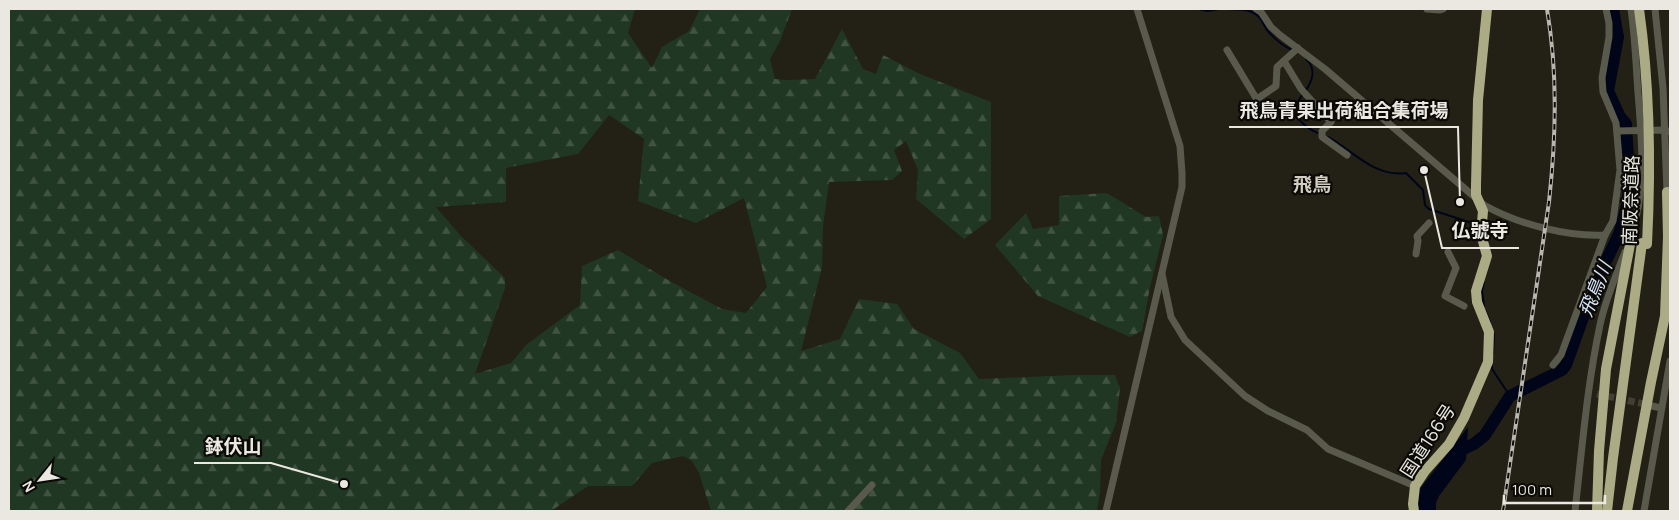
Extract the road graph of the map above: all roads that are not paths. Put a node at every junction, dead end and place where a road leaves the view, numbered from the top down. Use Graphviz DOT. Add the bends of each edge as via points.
graph roads {
  1 [pos="1137,9"];
  2 [pos="1256,9"];
  3 [pos="1427,9"];
  4 [pos="1443,9"];
  5 [pos="1485,9"];
  6 [pos="1606,9"];
  7 [pos="1631,9"];
  8 [pos="1635,9"];
  9 [pos="1639,9"];
  10 [pos="1655,9"];
  11 [pos="1227,50"];
  12 [pos="1296,50"];
  13 [pos="1284,61"];
  14 [pos="1617,131"];
  15 [pos="1638,131"];
  16 [pos="1668,131"];
  17 [pos="1347,155"];
  18 [pos="1669,197"];
  19 [pos="1478,199"];
  20 [pos="1429,223"];
  21 [pos="1632,234"];
  22 [pos="1605,235"];
  23 [pos="1644,244"];
  24 [pos="1448,252"];
  25 [pos="1416,254"];
  26 [pos="1162,272"];
  27 [pos="1464,306"];
  28 [pos="1670,361"];
  29 [pos="1553,365"];
  30 [pos="1652,406"];
  31 [pos="1661,408"];
  32 [pos="872,485"];
  33 [pos="1415,486"];
  34 [pos="848,511"];
  35 [pos="1106,511"];
  36 [pos="1414,511"];
  37 [pos="1575,511"];
  38 [pos="1597,511"];
  39 [pos="1609,511"];
  40 [pos="1627,511"];
  41 [pos="1644,511"];
  1 -- 26 [label="street" via="1182,160 1182,187"];
  2 -- 12 [label="street"];
  3 -- 4 [label="street"];
  5 -- 19 [label="highway, 国道166号" via="1478,106"];
  6 -- 14 [label="street" via="1609,37 1602,78 1603,92 1615,118"];
  7 -- 15 [label="street"];
  8 -- 23 [label="highway, 南阪奈道路, bridge" via="1646,136"];
  9 -- 23 [label="highway, 南阪奈道路, bridge" via="1648,109 1649,188"];
  10 -- 16 [label="street"];
  11 -- 13 [label="street" via="1258,101 1276,86 1277,66"];
  12 -- 13 [label="street"];
  12 -- 19 [label="street" via="1359,97"];
  13 -- 17 [label="street" via="1300,89 1331,122 1322,134"];
  14 -- 15 [label="street"];
  14 -- 22 [label="street" via="1620,170 1613,221"];
  15 -- 16 [label="street"];
  15 -- 21 [label="street" via="1641,188"];
  16 -- 18 [label="street" via="1666,167"];
  18 -- 40 [label="highway" via="1665,316"];
  19 -- 22 [label="street" via="1495,211 1542,227 1591,236"];
  19 -- 33 [label="highway, 国道166号" via="1484,211 1482,230 1487,256 1476,291 1489,332 1488,362 1453,438"];
  20 -- 25 [label="street" via="1417,236"];
  21 -- 37 [label="street" via="1600,324"];
  21 -- 38 [label="highway" via="1606,369"];
  22 -- 29 [label="street" via="1561,355"];
  23 -- 39 [label="highway, 南阪奈道路" via="1633,349"];
  24 -- 27 [label="street" via="1456,268 1445,296"];
  26 -- 33 [label="street" via="1172,317 1185,340 1245,396 1307,430 1328,448"];
  26 -- 35 [label="street"];
  28 -- 31 [label="street"];
  30 -- 31 [label="street"];
  31 -- 41 [label="street"];
  32 -- 34 [label="street"];
  33 -- 36 [label="highway, 国道166号"];
}
